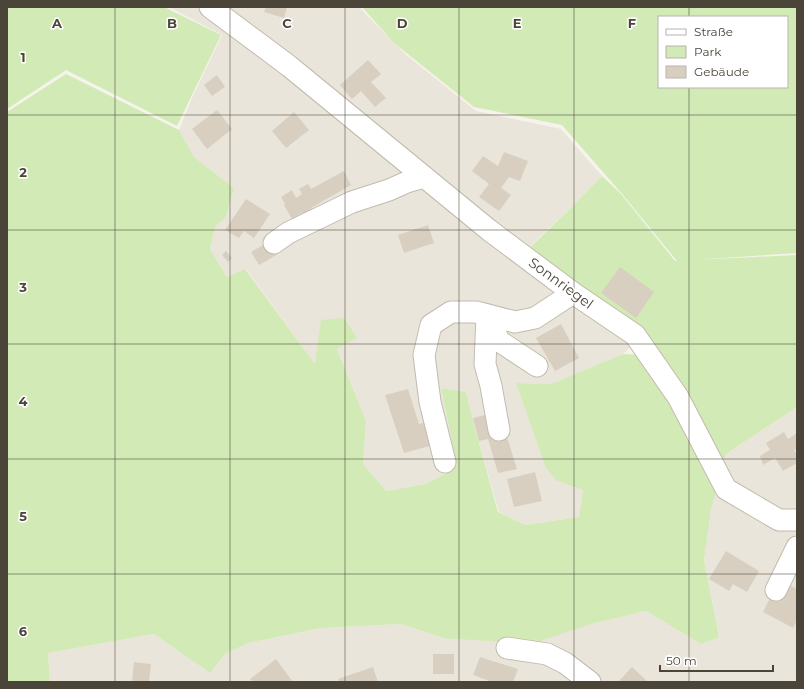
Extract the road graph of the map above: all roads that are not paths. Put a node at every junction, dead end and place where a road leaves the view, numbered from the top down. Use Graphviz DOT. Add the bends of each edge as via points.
graph roads {
  1 [pos="210,7"];
  2 [pos="424,178"];
  3 [pos="274,243"];
  4 [pos="573,293"];
  5 [pos="487,315"];
  6 [pos="537,366"];
  7 [pos="499,430"];
  8 [pos="445,462"];
  9 [pos="797,520"];
  10 [pos="797,547"];
  11 [pos="776,590"];
  12 [pos="507,648"];
  13 [pos="590,682"];
  1 -- 2 [label="street, Sonnriegel" via="289,66"];
  2 -- 3 [label="street" via="352,202 288,233"];
  2 -- 4 [label="street, Sonnriegel"];
  4 -- 5 [label="street" via="535,318 515,322"];
  4 -- 9 [label="street, Sonnriegel" via="635,335 678,397 726,489 779,520"];
  5 -- 6 [label="street" via="499,341"];
  5 -- 7 [label="street" via="485,364"];
  5 -- 8 [label="street" via="476,312 451,312 432,325 424,355 430,402"];
  10 -- 11 [label="street"];
  12 -- 13 [label="street" via="547,654 565,663"];
}
